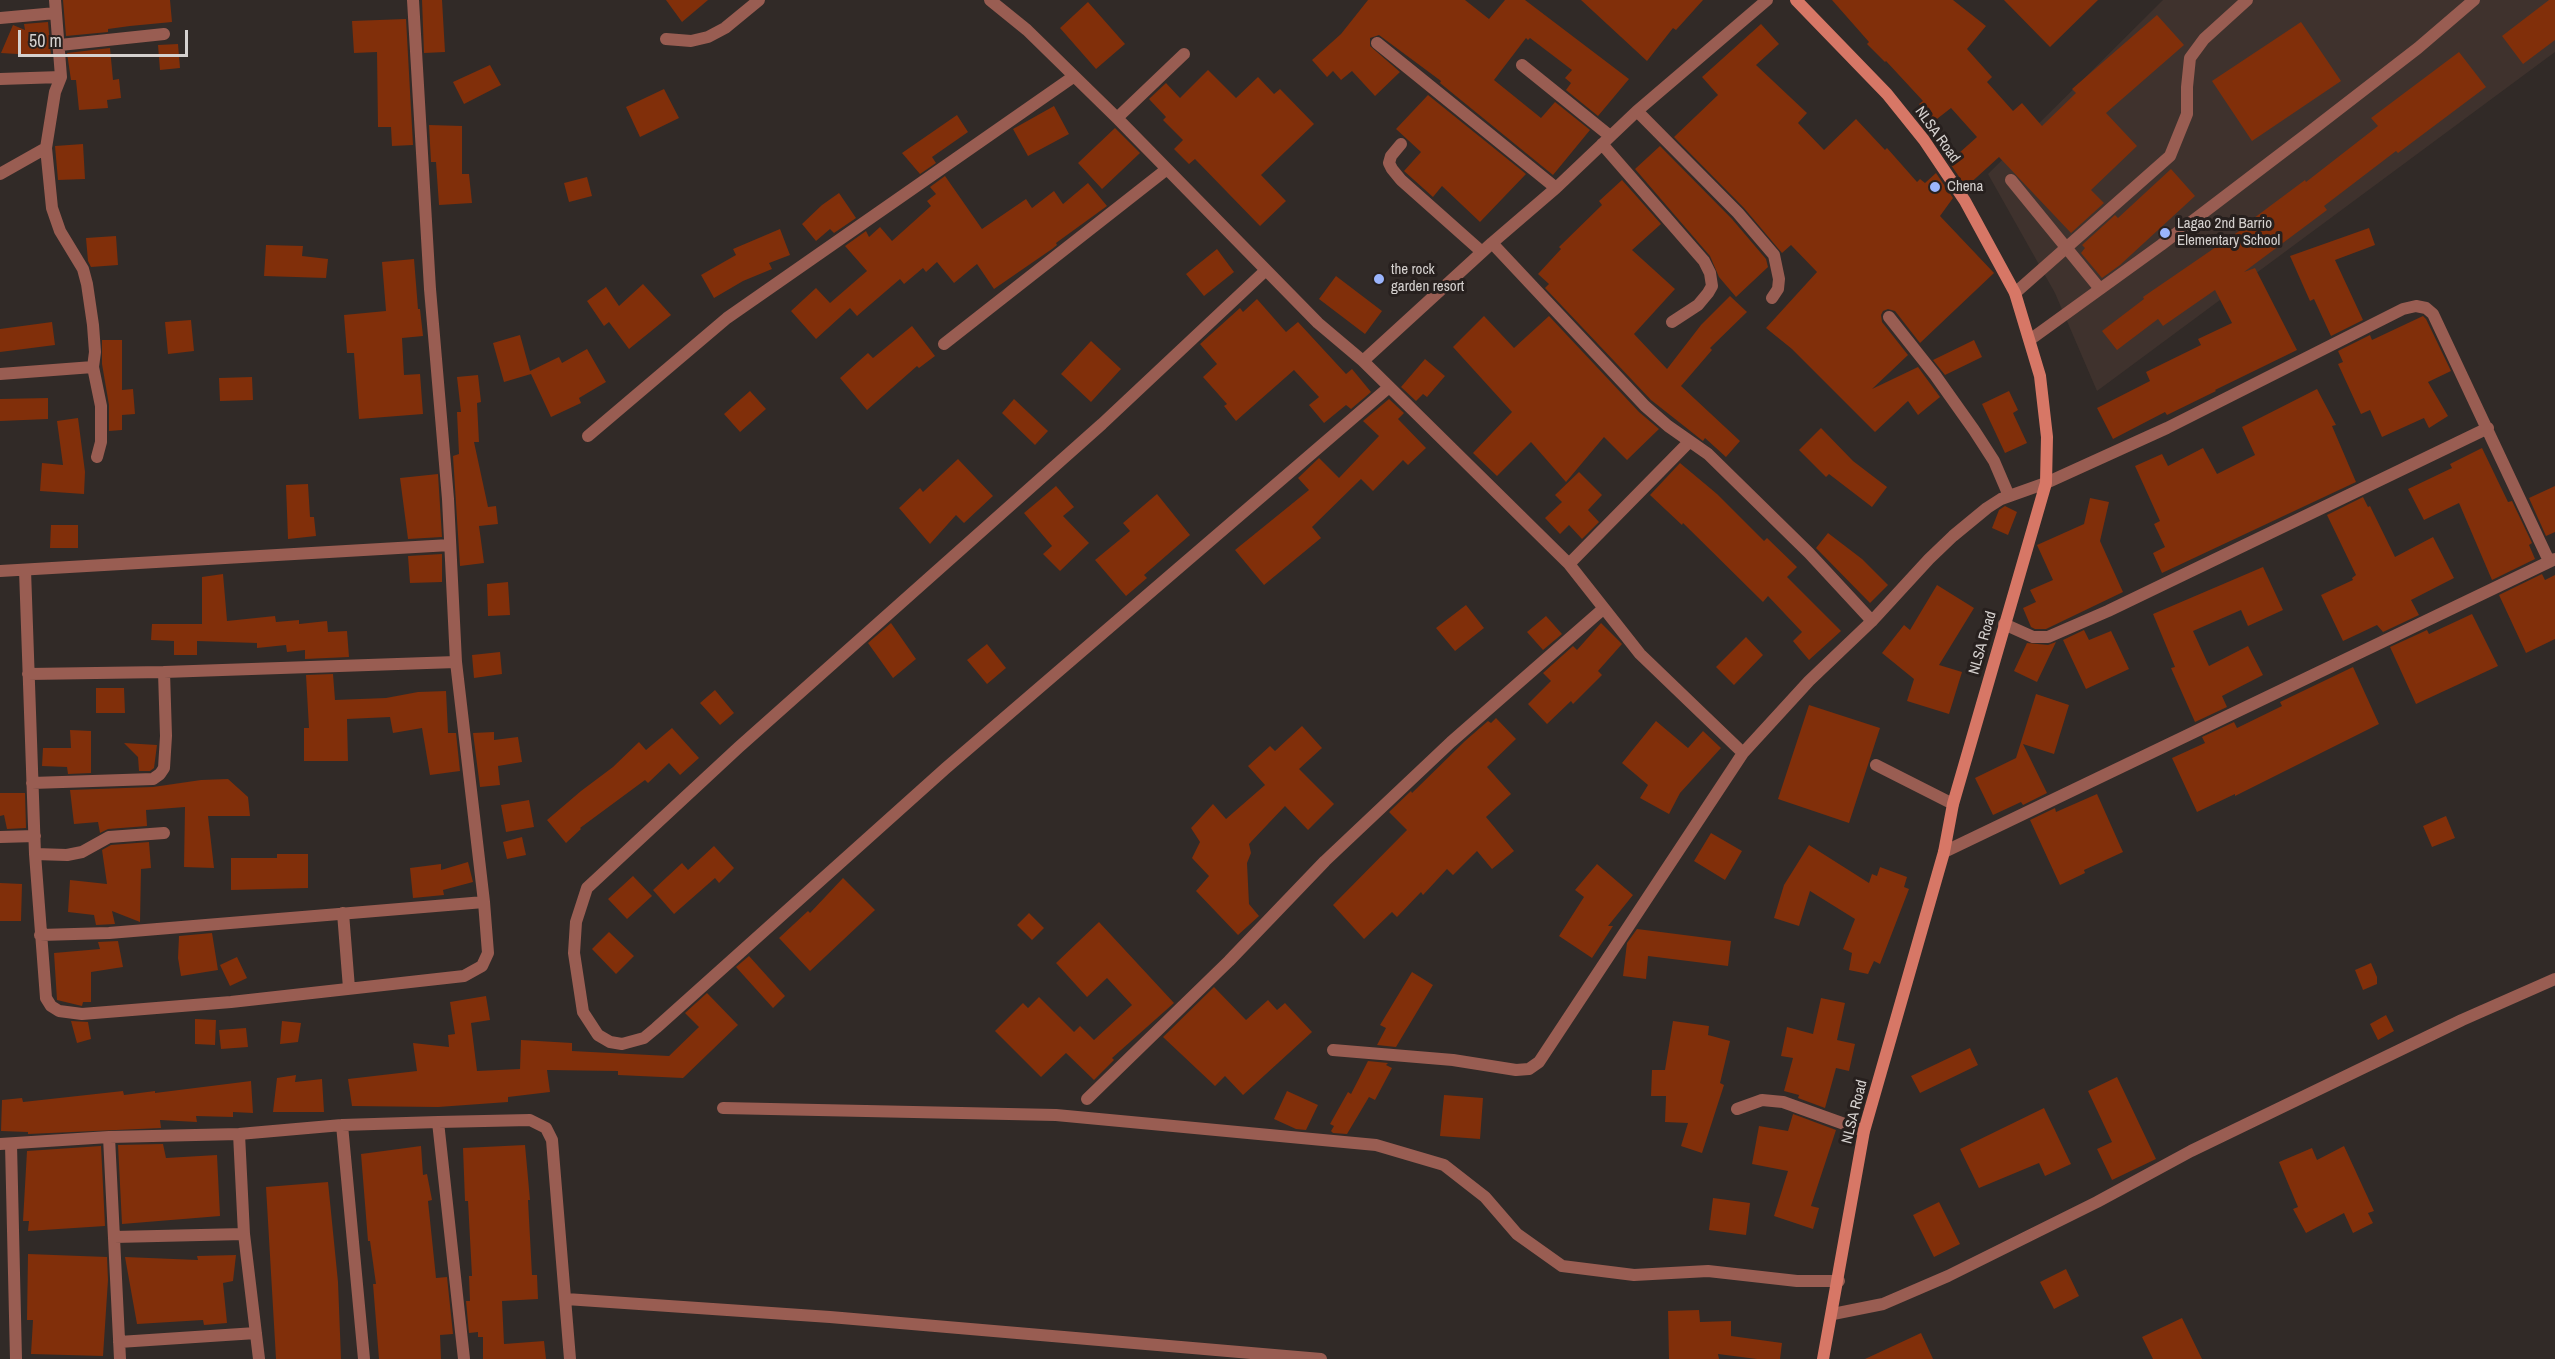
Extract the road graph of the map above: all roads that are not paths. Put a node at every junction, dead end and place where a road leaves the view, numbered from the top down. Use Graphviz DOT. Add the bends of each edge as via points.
graph roads {
  1 [pos="413,0"];
  2 [pos="759,0"];
  3 [pos="990,0"];
  4 [pos="1767,0"];
  5 [pos="1796,0"];
  6 [pos="2247,0"];
  7 [pos="2474,0"];
  8 [pos="55,6"];
  9 [pos="0,18"];
  10 [pos="164,34"];
  11 [pos="666,39"];
  12 [pos="1377,43"];
  13 [pos="60,45"];
  14 [pos="1184,54"];
  15 [pos="1522,65"];
  16 [pos="61,77"];
  17 [pos="1073,77"];
  18 [pos="0,79"];
  19 [pos="1637,111"];
  20 [pos="1117,118"];
  21 [pos="1606,140"];
  22 [pos="1401,144"];
  23 [pos="46,148"];
  24 [pos="1167,169"];
  25 [pos="0,174"];
  26 [pos="2011,180"];
  27 [pos="1556,188"];
  28 [pos="2067,247"];
  29 [pos="1487,248"];
  30 [pos="1266,270"];
  31 [pos="2100,289"];
  32 [pos="2015,293"];
  33 [pos="1772,298"];
  34 [pos="1889,317"];
  35 [pos="1672,322"];
  36 [pos="2031,339"];
  37 [pos="944,344"];
  38 [pos="1363,361"];
  39 [pos="93,367"];
  40 [pos="0,374"];
  41 [pos="1388,387"];
  42 [pos="2487,428"];
  43 [pos="588,436"];
  44 [pos="1689,442"];
  45 [pos="97,458"];
  46 [pos="2046,483"];
  47 [pos="2009,496"];
  48 [pos="450,545"];
  49 [pos="2552,560"];
  50 [pos="1569,564"];
  51 [pos="25,570"];
  52 [pos="0,571"];
  53 [pos="1603,609"];
  54 [pos="1872,621"];
  55 [pos="2004,624"];
  56 [pos="456,662"];
  57 [pos="164,672"];
  58 [pos="28,674"];
  59 [pos="1743,753"];
  60 [pos="1876,765"];
  61 [pos="32,783"];
  62 [pos="1953,804"];
  63 [pos="164,833"];
  64 [pos="34,836"];
  65 [pos="0,837"];
  66 [pos="1944,852"];
  67 [pos="35,854"];
  68 [pos="484,902"];
  69 [pos="343,913"];
  70 [pos="40,935"];
  71 [pos="2555,979"];
  72 [pos="349,988"];
  73 [pos="1334,1050"];
  74 [pos="1087,1099"];
  75 [pos="723,1108"];
  76 [pos="1737,1109"];
  77 [pos="438,1122"];
  78 [pos="342,1125"];
  79 [pos="1864,1131"];
  80 [pos="239,1134"];
  81 [pos="109,1137"];
  82 [pos="6,1144"];
  83 [pos="244,1234"];
  84 [pos="114,1237"];
  85 [pos="1839,1281"];
  86 [pos="566,1299"];
  87 [pos="1833,1314"];
  88 [pos="256,1333"];
  89 [pos="119,1342"];
  90 [pos="16,1359"];
  91 [pos="120,1359"];
  92 [pos="259,1359"];
  93 [pos="364,1359"];
  94 [pos="464,1359"];
  95 [pos="570,1359"];
  96 [pos="1321,1359"];
  97 [pos="1824,1359"];
  1 -- 48 [label="street"];
  2 -- 11 [label="street" via="708,37 691,41"];
  3 -- 17 [label="street"];
  4 -- 19 [label="street"];
  5 -- 32 [label="main road, NLSA Road" via="1887,94 1924,140 1965,201"];
  6 -- 28 [label="street" via="2204,39 2190,58 2187,114 2170,156"];
  7 -- 31 [label="street" via="2312,130"];
  8 -- 9 [label="street"];
  8 -- 13 [label="street"];
  10 -- 13 [label="street"];
  12 -- 27 [label="street"];
  13 -- 16 [label="street"];
  14 -- 20 [label="street"];
  15 -- 21 [label="street"];
  16 -- 18 [label="street"];
  16 -- 23 [label="street"];
  17 -- 20 [label="street"];
  17 -- 43 [label="street" via="727,318"];
  19 -- 21 [label="street"];
  19 -- 33 [label="street" via="1774,255 1779,279"];
  20 -- 24 [label="street"];
  21 -- 27 [label="street"];
  21 -- 35 [label="street" via="1710,273 1712,286 1708,293 1698,305"];
  22 -- 29 [label="street" via="1389,163 1401,180"];
  23 -- 25 [label="street"];
  23 -- 39 [label="street" via="46,172 57,224 83,268 87,284 95,352"];
  24 -- 30 [label="street"];
  24 -- 37 [label="street"];
  26 -- 28 [label="street"];
  27 -- 29 [label="street"];
  28 -- 31 [label="street"];
  28 -- 32 [label="street"];
  29 -- 38 [label="street"];
  29 -- 44 [label="street" via="1646,406"];
  30 -- 38 [label="street" via="1317,323"];
  30 -- 41 [label="street" via="1102,424 739,747 587,888 576,922 574,953 583,1012 598,1035 622,1044 644,1038 946,768"];
  31 -- 36 [label="street"];
  32 -- 36 [label="main road, NLSA Road"];
  34 -- 47 [label="street" via="1974,430 1994,461"];
  36 -- 46 [label="main road, NLSA Road" via="2044,393"];
  38 -- 41 [label="street"];
  39 -- 40 [label="street"];
  39 -- 45 [label="street" via="100,406 101,442"];
  41 -- 50 [label="street"];
  42 -- 46 [label="street" via="2433,314 2416,306"];
  42 -- 49 [label="street"];
  42 -- 55 [label="street" via="2048,637 2033,637"];
  44 -- 50 [label="street"];
  44 -- 54 [label="street" via="1740,484"];
  46 -- 47 [label="street"];
  46 -- 55 [label="main road, NLSA Road"];
  47 -- 54 [label="street" via="1987,508 1953,536"];
  48 -- 51 [label="street"];
  48 -- 56 [label="street"];
  49 -- 66 [label="street"];
  50 -- 53 [label="street"];
  51 -- 52 [label="street"];
  51 -- 58 [label="street"];
  53 -- 59 [label="street" via="1640,654"];
  53 -- 74 [label="street" via="1451,742"];
  54 -- 59 [label="street" via="1809,681"];
  55 -- 62 [label="main road, NLSA Road"];
  56 -- 57 [label="street"];
  56 -- 68 [label="street"];
  57 -- 58 [label="street"];
  57 -- 61 [label="street" via="166,736 164,768 160,774 153,779"];
  58 -- 61 [label="street"];
  59 -- 73 [label="street" via="1539,1062 1516,1070 1453,1060"];
  60 -- 62 [label="street"];
  61 -- 64 [label="street"];
  62 -- 66 [label="main road, NLSA Road"];
  63 -- 67 [label="street" via="109,837 82,852 67,855"];
  64 -- 65 [label="street"];
  64 -- 67 [label="street"];
  66 -- 79 [label="main road, NLSA Road"];
  67 -- 70 [label="street"];
  68 -- 69 [label="street"];
  68 -- 72 [label="street" via="488,953 482,966 464,976"];
  69 -- 70 [label="street" via="109,933"];
  69 -- 72 [label="street"];
  70 -- 72 [label="street" via="46,998 59,1011 82,1014"];
  71 -- 87 [label="street" via="2191,1151 1948,1276 1883,1304"];
  75 -- 85 [label="street" via="1056,1115 1376,1145 1444,1165 1485,1197 1517,1234 1562,1266 1634,1275 1708,1271 1797,1281"];
  76 -- 79 [label="street" via="1762,1100 1783,1102"];
  77 -- 78 [label="street"];
  77 -- 86 [label="street" via="530,1119 546,1128 552,1140"];
  77 -- 94 [label="street"];
  78 -- 80 [label="street"];
  78 -- 93 [label="street"];
  79 -- 85 [label="main road, NLSA Road"];
  80 -- 81 [label="street"];
  80 -- 83 [label="street"];
  81 -- 82 [label="street"];
  81 -- 84 [label="street"];
  82 -- 90 [label="street"];
  83 -- 84 [label="street"];
  83 -- 88 [label="street"];
  84 -- 89 [label="street"];
  85 -- 87 [label="main road, NLSA Road"];
  86 -- 95 [label="street"];
  86 -- 96 [label="street"];
  87 -- 97 [label="main road, NLSA Road"];
  88 -- 89 [label="street"];
  88 -- 92 [label="street"];
  89 -- 91 [label="street"];
}
